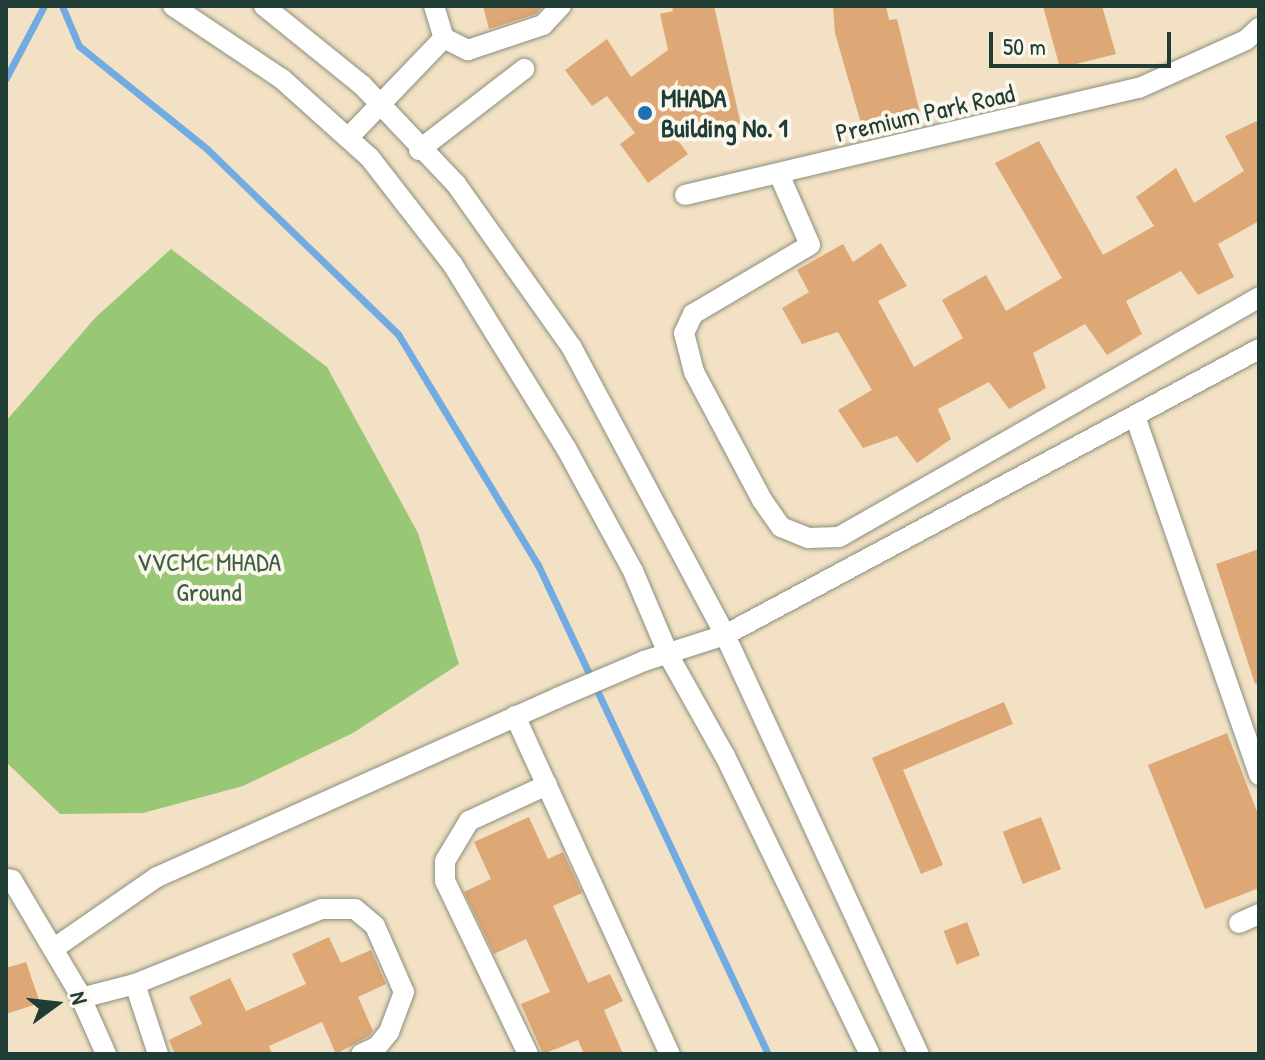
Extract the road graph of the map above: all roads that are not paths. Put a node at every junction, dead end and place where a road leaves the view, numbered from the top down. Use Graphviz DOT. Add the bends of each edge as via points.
graph roads {
  1 [pos="173,6"];
  2 [pos="264,6"];
  3 [pos="434,6"];
  4 [pos="561,6"];
  5 [pos="1259,28"];
  6 [pos="444,38"];
  7 [pos="524,69"];
  8 [pos="380,106"];
  9 [pos="348,138"];
  10 [pos="419,150"];
  11 [pos="779,174"];
  12 [pos="685,195"];
  13 [pos="1259,297"];
  14 [pos="1259,349"];
  15 [pos="1136,419"];
  16 [pos="725,635"];
  17 [pos="669,656"];
  18 [pos="515,716"];
  19 [pos="1259,775"];
  20 [pos="547,785"];
  21 [pos="6,879"];
  22 [pos="1259,914"];
  23 [pos="1239,923"];
  24 [pos="53,949"];
  25 [pos="135,984"];
  26 [pos="81,998"];
  27 [pos="106,1054"];
  28 [pos="158,1054"];
  29 [pos="361,1054"];
  30 [pos="528,1054"];
  31 [pos="670,1054"];
  32 [pos="870,1054"];
  33 [pos="919,1054"];
  1 -- 9 [label="street" via="282,79"];
  2 -- 8 [label="street"];
  3 -- 6 [label="street"];
  4 -- 6 [label="street" via="543,25 468,50"];
  5 -- 11 [label="street, Premium Park Road" via="1246,40 1139,88"];
  6 -- 8 [label="street"];
  7 -- 10 [label="street"];
  8 -- 9 [label="street"];
  8 -- 10 [label="street"];
  9 -- 17 [label="street" via="370,158 453,265 510,355 633,571"];
  10 -- 16 [label="street" via="456,184 572,348"];
  11 -- 12 [label="street, Premium Park Road"];
  11 -- 13 [label="street" via="810,245 693,314 684,333 694,372 762,500 781,527 808,538 839,537"];
  14 -- 15 [label="street"];
  15 -- 16 [label="street"];
  15 -- 19 [label="street"];
  16 -- 17 [label="street"];
  16 -- 33 [label="street"];
  17 -- 18 [label="street" via="644,661"];
  17 -- 32 [label="street" via="725,756"];
  18 -- 20 [label="street"];
  18 -- 24 [label="street" via="157,877"];
  20 -- 30 [label="street" via="469,821 445,861 445,881"];
  20 -- 31 [label="street"];
  21 -- 24 [label="street" via="12,880"];
  22 -- 23 [label="street"];
  24 -- 26 [label="street"];
  25 -- 26 [label="street"];
  25 -- 28 [label="street"];
  25 -- 29 [label="street" via="322,909 355,909 375,926 404,992 389,1032 377,1047"];
  26 -- 27 [label="street"];
}
